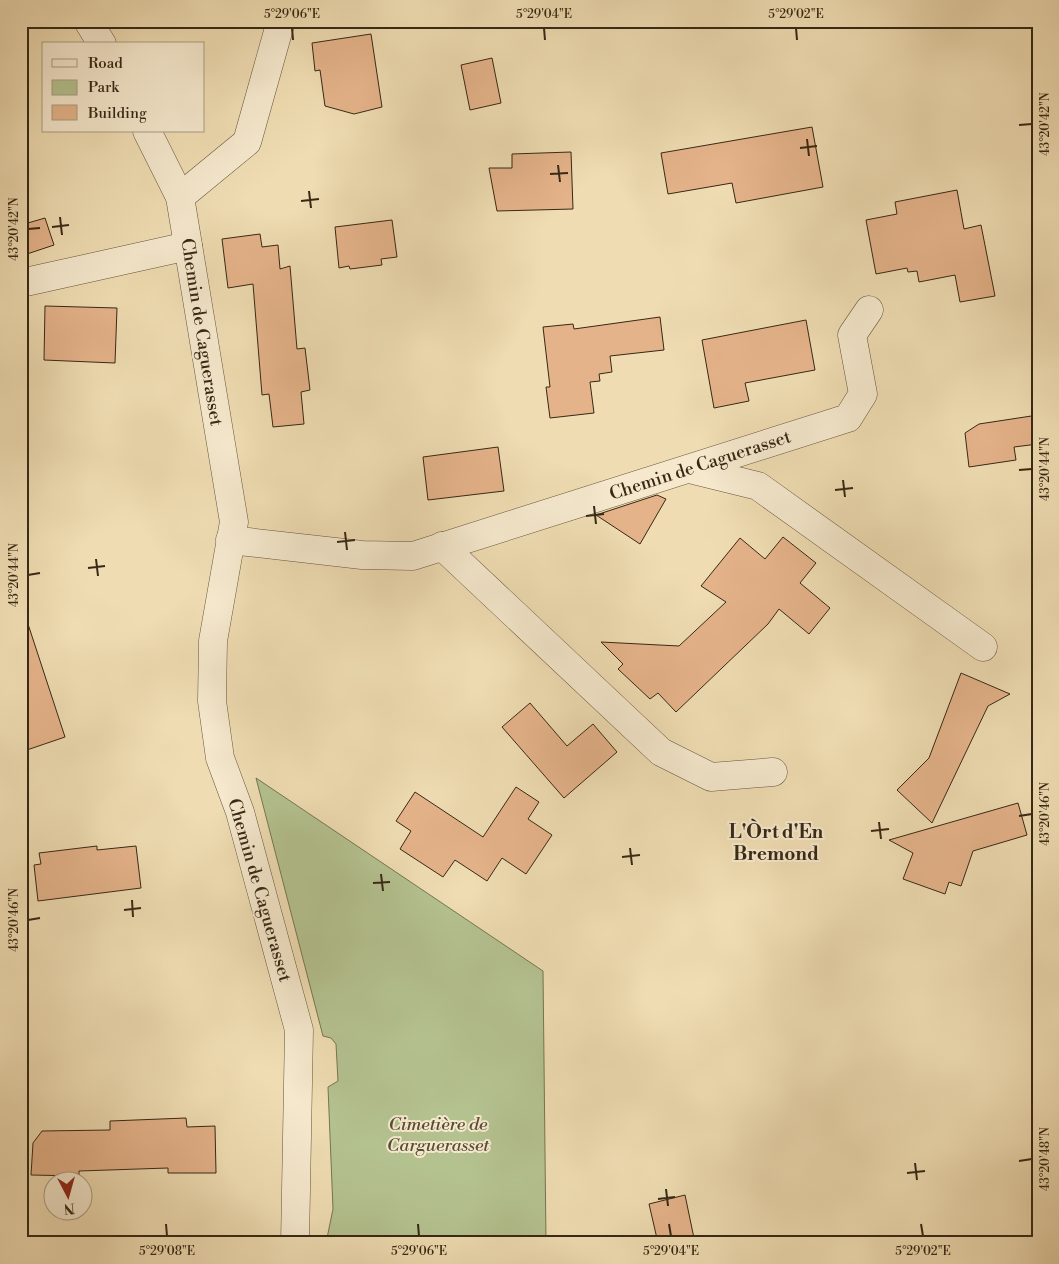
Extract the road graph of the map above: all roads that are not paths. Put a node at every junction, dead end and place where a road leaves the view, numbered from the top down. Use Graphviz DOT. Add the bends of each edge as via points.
graph roads {
  1 [pos="88,21"];
  2 [pos="282,21"];
  3 [pos="101,42"];
  4 [pos="148,132"];
  5 [pos="180,197"];
  6 [pos="188,246"];
  7 [pos="21,283"];
  8 [pos="869,310"];
  9 [pos="689,469"];
  10 [pos="230,540"];
  11 [pos="442,546"];
  12 [pos="983,647"];
  13 [pos="773,772"];
  14 [pos="295,1243"];
  1 -- 3 [label="street"];
  2 -- 5 [label="street" via="247,142"];
  4 -- 5 [label="street, Chemin de Caguerasset"];
  5 -- 6 [label="street, Chemin de Caguerasset"];
  6 -- 7 [label="street"];
  6 -- 10 [label="street, Chemin de Caguerasset" via="234,522"];
  8 -- 9 [label="street, Chemin de Caguerasset" via="852,336 863,394 848,418"];
  9 -- 11 [label="street, Chemin de Caguerasset"];
  9 -- 12 [label="street" via="758,486"];
  10 -- 11 [label="street, Chemin de Caguerasset" via="362,555 413,556"];
  10 -- 14 [label="street, Chemin de Caguerasset" via="214,641 212,701 220,758 240,812 299,1030"];
  11 -- 13 [label="street" via="661,752 711,777"];
}
